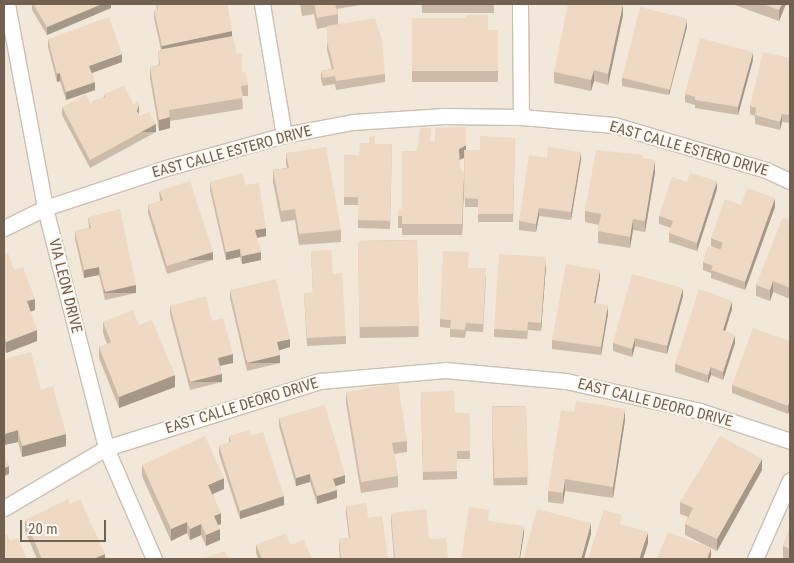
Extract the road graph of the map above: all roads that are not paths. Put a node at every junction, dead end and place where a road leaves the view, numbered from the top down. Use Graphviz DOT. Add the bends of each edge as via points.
graph roads {
  1 [pos="7,4"];
  2 [pos="262,4"];
  3 [pos="520,4"];
  4 [pos="521,117"];
  5 [pos="284,135"];
  6 [pos="790,181"];
  7 [pos="45,208"];
  8 [pos="4,228"];
  9 [pos="790,440"];
  10 [pos="106,448"];
  11 [pos="790,480"];
  12 [pos="4,508"];
  13 [pos="154,559"];
  14 [pos="755,559"];
  1 -- 7 [label="lane, VIA LEON DRIVE"];
  2 -- 5 [label="lane"];
  3 -- 4 [label="lane"];
  4 -- 5 [label="lane, EAST CALLE ESTERO DRIVE" via="444,116 353,122"];
  4 -- 6 [label="lane, EAST CALLE ESTERO DRIVE" via="614,124 766,170"];
  5 -- 7 [label="lane, EAST CALLE ESTERO DRIVE" via="169,167"];
  7 -- 8 [label="lane, EAST CALLE ESTERO DRIVE"];
  7 -- 10 [label="lane, VIA LEON DRIVE"];
  9 -- 10 [label="lane, EAST CALLE DEORO DRIVE" via="700,411 566,381 445,370 320,381"];
  10 -- 12 [label="lane, EAST CALLE DEORO DRIVE"];
  10 -- 13 [label="lane, VIA LEON DRIVE"];
  11 -- 14 [label="lane"];
}
